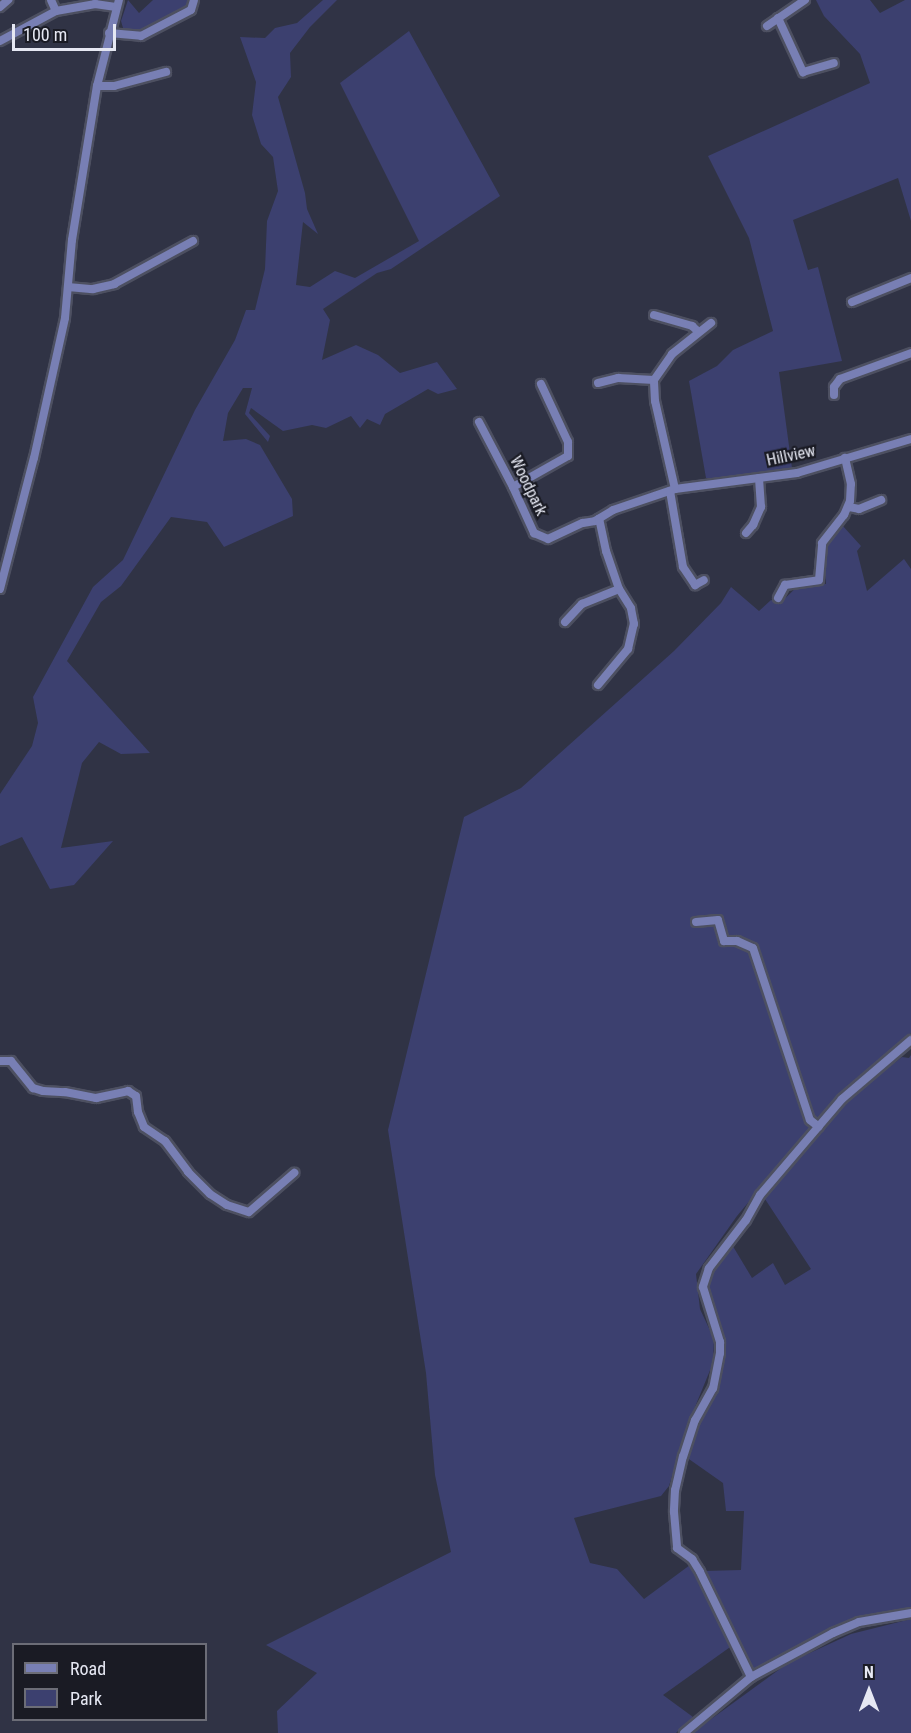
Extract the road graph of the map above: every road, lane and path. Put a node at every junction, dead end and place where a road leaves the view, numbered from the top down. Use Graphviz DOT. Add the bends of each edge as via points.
graph roads {
  1 [pos="8,0"];
  2 [pos="51,0"];
  3 [pos="194,0"];
  4 [pos="805,0"];
  5 [pos="117,4"];
  6 [pos="0,7"];
  7 [pos="56,11"];
  8 [pos="778,18"];
  9 [pos="767,26"];
  10 [pos="109,33"];
  11 [pos="0,41"];
  12 [pos="834,63"];
  13 [pos="166,72"];
  14 [pos="97,86"];
  15 [pos="193,241"];
  16 [pos="911,278"];
  17 [pos="68,287"];
  18 [pos="852,302"];
  19 [pos="654,315"];
  20 [pos="711,323"];
  21 [pos="699,332"];
  22 [pos="911,353"];
  23 [pos="654,380"];
  24 [pos="598,383"];
  25 [pos="541,384"];
  26 [pos="834,395"];
  27 [pos="479,422"];
  28 [pos="911,439"];
  29 [pos="845,458"];
  30 [pos="759,478"];
  31 [pos="513,487"];
  32 [pos="672,490"];
  33 [pos="881,500"];
  34 [pos="629,505"];
  35 [pos="849,507"];
  36 [pos="599,519"];
  37 [pos="745,534"];
  38 [pos="704,580"];
  39 [pos="0,589"];
  40 [pos="619,589"];
  41 [pos="778,598"];
  42 [pos="564,622"];
  43 [pos="598,685"];
  44 [pos="696,922"];
  45 [pos="911,1040"];
  46 [pos="0,1060"];
  47 [pos="819,1127"];
  48 [pos="294,1173"];
  49 [pos="911,1613"];
  50 [pos="752,1677"];
  51 [pos="684,1733"];
  1 -- 6 [label="street"];
  2 -- 7 [label="street"];
  3 -- 10 [label="street" via="191,10 141,36"];
  4 -- 8 [label="street"];
  5 -- 7 [label="street"];
  5 -- 10 [label="street"];
  7 -- 11 [label="street"];
  8 -- 9 [label="street"];
  8 -- 12 [label="street" via="803,72"];
  10 -- 14 [label="street"];
  13 -- 14 [label="street" via="114,86"];
  14 -- 17 [label="street"];
  15 -- 17 [label="street" via="114,284 93,289"];
  16 -- 18 [label="street"];
  17 -- 39 [label="street" via="38,442"];
  19 -- 21 [label="street" via="692,326"];
  20 -- 21 [label="street"];
  21 -- 23 [label="street" via="672,354"];
  22 -- 26 [label="street" via="840,379"];
  23 -- 24 [label="street" via="618,378"];
  23 -- 32 [label="street"];
  25 -- 31 [label="street" via="568,442 568,456"];
  27 -- 31 [label="street, Woodpark"];
  28 -- 29 [label="street, Hillview"];
  29 -- 30 [label="street, Hillview" via="797,473"];
  29 -- 35 [label="street" via="851,484"];
  30 -- 32 [label="street, Hillview"];
  30 -- 37 [label="street" via="761,507"];
  31 -- 36 [label="street, Woodpark" via="537,537 554,538"];
  32 -- 34 [label="street, Hillview"];
  32 -- 38 [label="street" via="680,560 695,585"];
  33 -- 35 [label="street" via="859,509"];
  34 -- 36 [label="street, Woodpark"];
  35 -- 41 [label="street" via="822,543 819,580 785,585"];
  36 -- 40 [label="street"];
  40 -- 42 [label="street" via="582,604"];
  40 -- 43 [label="street" via="633,614 634,633 628,649"];
  44 -- 47 [label="street" via="718,921 724,941 737,941 753,948 810,1120"];
  45 -- 47 [label="street" via="848,1093"];
  46 -- 48 [label="street" via="10,1061 33,1088 43,1091 96,1098 128,1091 136,1096 144,1127 165,1141 188,1172 227,1205 249,1212"];
  47 -- 50 [label="street" via="760,1195 705,1275 703,1287 720,1353 713,1388 695,1420 675,1490 677,1548 692,1559 700,1572"];
  49 -- 50 [label="street" via="859,1622"];
  50 -- 51 [label="street"];
}
